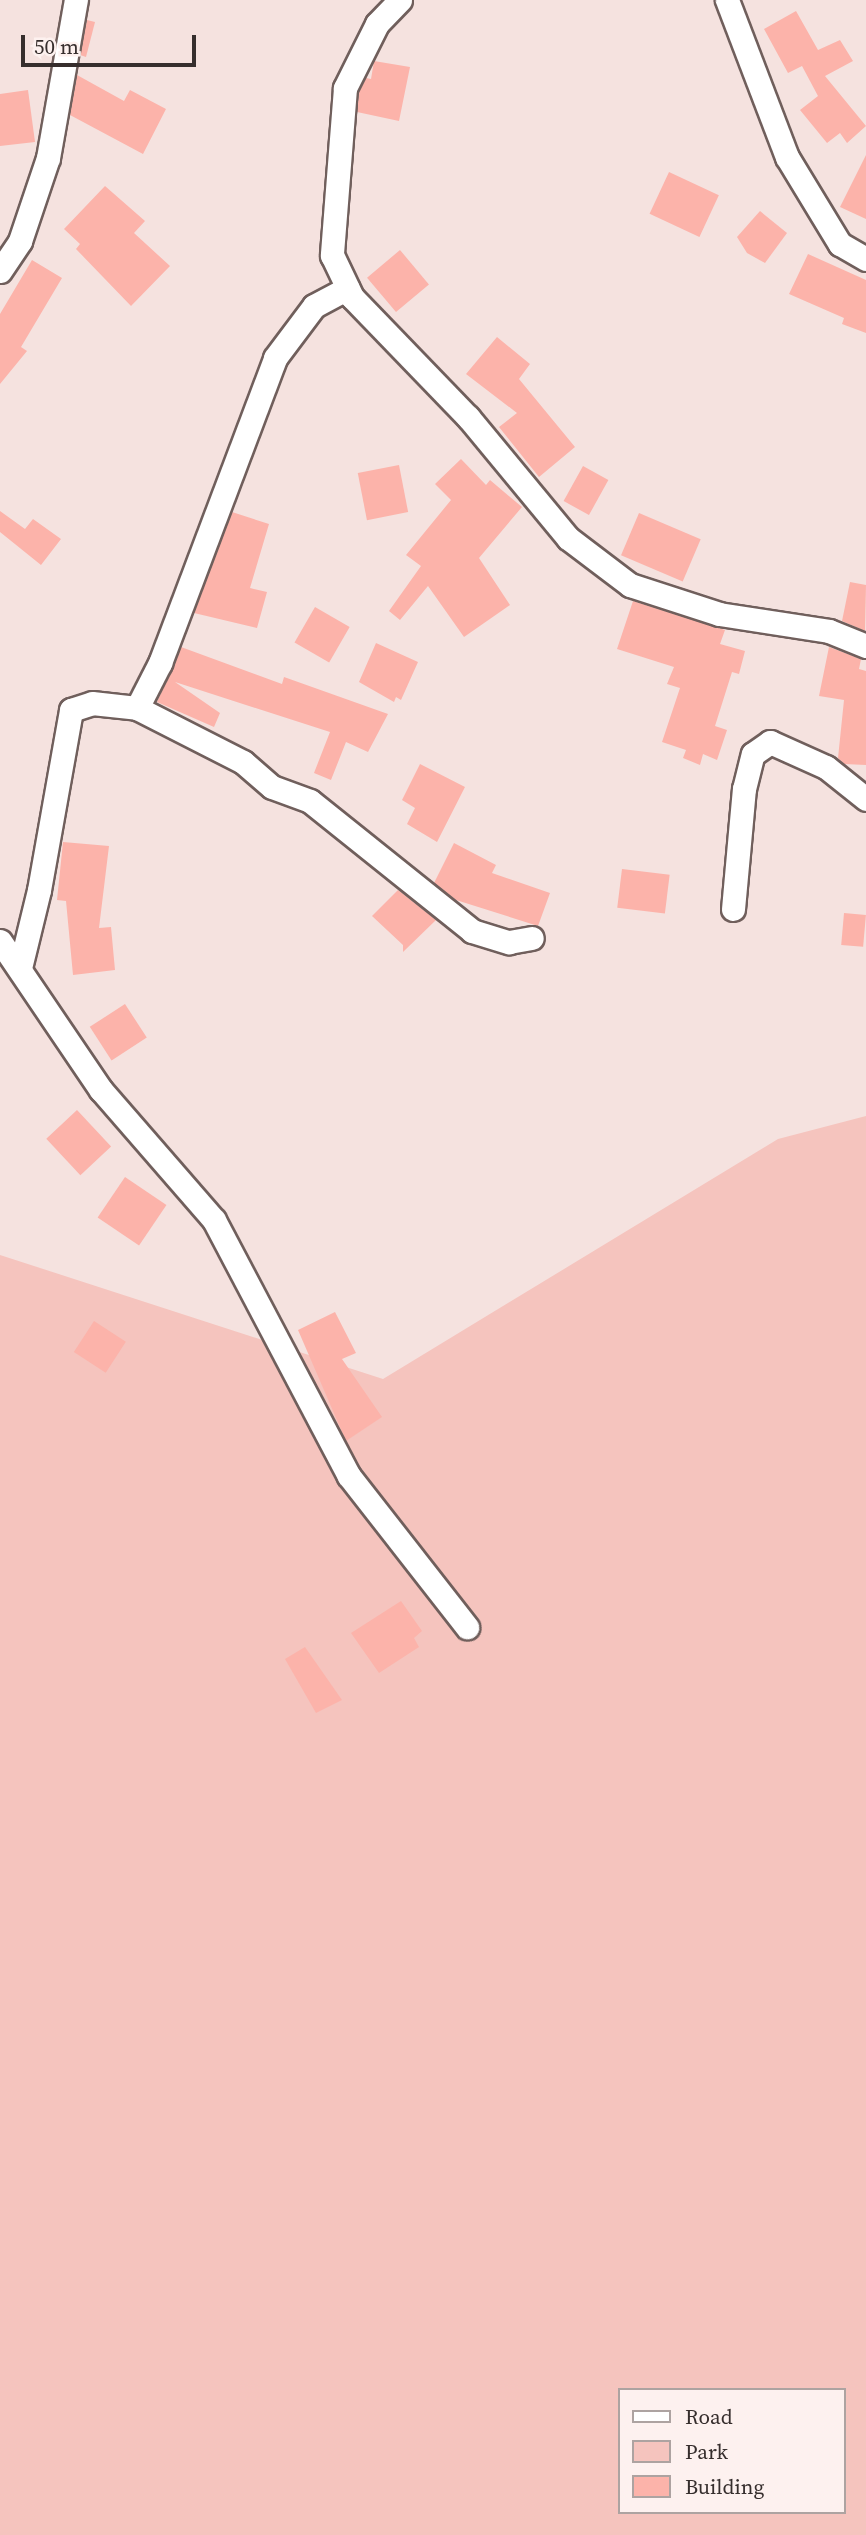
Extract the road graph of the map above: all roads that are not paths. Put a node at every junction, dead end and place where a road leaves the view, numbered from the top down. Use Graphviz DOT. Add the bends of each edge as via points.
graph roads {
  1 [pos="76,0"];
  2 [pos="400,0"];
  3 [pos="727,0"];
  4 [pos="866,259"];
  5 [pos="0,271"];
  6 [pos="348,288"];
  7 [pos="866,646"];
  8 [pos="136,708"];
  9 [pos="866,799"];
  10 [pos="733,909"];
  11 [pos="532,938"];
  12 [pos="0,941"];
  13 [pos="20,968"];
  14 [pos="467,1627"];
  1 -- 5 [label="street" via="48,158 20,241"];
  2 -- 6 [label="street" via="377,24 345,88 332,255"];
  3 -- 4 [label="street" via="787,157 840,244"];
  6 -- 7 [label="street" via="467,417 568,538 630,586 719,614 830,631"];
  6 -- 8 [label="street" via="314,306 275,358 160,663"];
  8 -- 11 [label="street" via="243,762 272,787 310,801 472,931 509,942"];
  8 -- 13 [label="street" via="92,703 71,710 39,890"];
  9 -- 10 [label="street" via="826,767 770,742 753,754 744,789"];
  12 -- 13 [label="street"];
  13 -- 14 [label="street" via="101,1090 214,1220 349,1476"];
}
